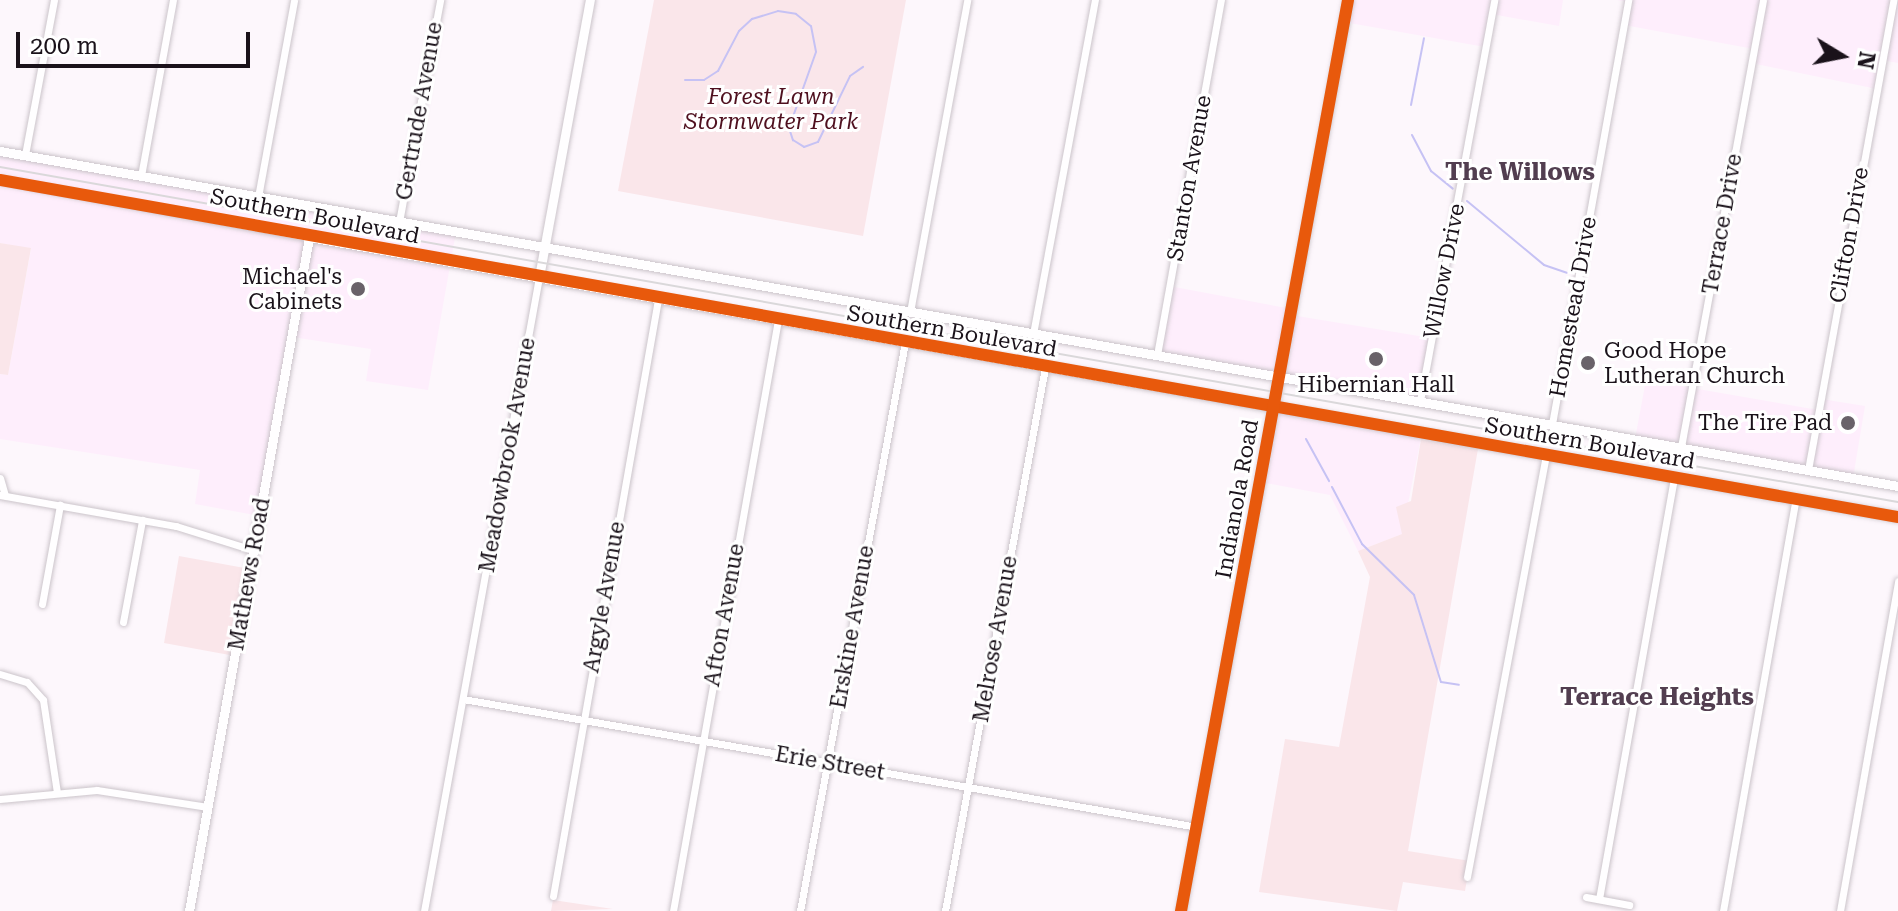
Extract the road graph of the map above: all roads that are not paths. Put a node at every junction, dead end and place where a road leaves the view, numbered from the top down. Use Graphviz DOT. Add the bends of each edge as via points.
graph roads {
  1 [pos="54,0"];
  2 [pos="173,0"];
  3 [pos="294,0"];
  4 [pos="440,0"];
  5 [pos="590,0"];
  6 [pos="967,0"];
  7 [pos="1095,0"];
  8 [pos="1221,0"];
  9 [pos="1348,0"];
  10 [pos="1494,0"];
  11 [pos="1628,0"];
  12 [pos="1763,0"];
  13 [pos="1893,0"];
  14 [pos="0,151"];
  15 [pos="25,155"];
  16 [pos="141,176"];
  17 [pos="0,180"];
  18 [pos="258,197"];
  19 [pos="399,222"];
  20 [pos="309,237"];
  21 [pos="545,248"];
  22 [pos="539,277"];
  23 [pos="658,299"];
  24 [pos="910,312"];
  25 [pos="778,320"];
  26 [pos="1033,334"];
  27 [pos="905,342"];
  28 [pos="1157,355"];
  29 [pos="1045,368"];
  30 [pos="1280,377"];
  31 [pos="1420,401"];
  32 [pos="1274,406"];
  33 [pos="1552,424"];
  34 [pos="1681,447"];
  35 [pos="1546,455"];
  36 [pos="1808,470"];
  37 [pos="0,478"];
  38 [pos="1674,478"];
  39 [pos="1898,486"];
  40 [pos="2,495"];
  41 [pos="1796,499"];
  42 [pos="60,505"];
  43 [pos="1898,517"];
  44 [pos="142,520"];
  45 [pos="253,550"];
  46 [pos="1898,581"];
  47 [pos="42,604"];
  48 [pos="123,622"];
  49 [pos="0,674"];
  50 [pos="463,699"];
  51 [pos="581,720"];
  52 [pos="701,741"];
  53 [pos="828,763"];
  54 [pos="968,787"];
  55 [pos="57,793"];
  56 [pos="0,799"];
  57 [pos="208,807"];
  58 [pos="1197,827"];
  59 [pos="1467,877"];
  60 [pos="553,896"];
  61 [pos="1586,897"];
  62 [pos="1599,899"];
  63 [pos="1629,905"];
  64 [pos="189,911"];
  65 [pos="424,911"];
  66 [pos="673,911"];
  67 [pos="800,911"];
  68 [pos="945,911"];
  69 [pos="1181,911"];
  70 [pos="1723,911"];
  71 [pos="1840,911"];
  1 -- 15 [label="street"];
  2 -- 16 [label="street"];
  3 -- 18 [label="street"];
  4 -- 19 [label="street, Gertrude Avenue"];
  5 -- 21 [label="street, Meadowbrook Avenue"];
  6 -- 24 [label="street"];
  7 -- 26 [label="street"];
  8 -- 28 [label="street, Stanton Avenue"];
  9 -- 30 [label="street, Indianola Road"];
  10 -- 31 [label="street, Willow Drive"];
  11 -- 33 [label="street, Homestead Drive"];
  12 -- 34 [label="street, Terrace Drive"];
  13 -- 36 [label="street, Clifton Drive"];
  14 -- 15 [label="street, Southern Boulevard"];
  15 -- 16 [label="street, Southern Boulevard"];
  16 -- 18 [label="street, Southern Boulevard"];
  17 -- 20 [label="street, Southern Boulevard"];
  18 -- 19 [label="street, Southern Boulevard"];
  19 -- 21 [label="street, Southern Boulevard"];
  20 -- 22 [label="street, Southern Boulevard"];
  20 -- 45 [label="street, Mathews Road"];
  21 -- 22 [label="street, Meadowbrook Avenue"];
  21 -- 24 [label="street, Southern Boulevard"];
  22 -- 23 [label="street, Southern Boulevard"];
  22 -- 50 [label="street, Meadowbrook Avenue"];
  23 -- 25 [label="street, Southern Boulevard"];
  23 -- 51 [label="street, Argyle Avenue"];
  24 -- 26 [label="street, Southern Boulevard"];
  25 -- 27 [label="street, Southern Boulevard"];
  25 -- 52 [label="street, Afton Avenue"];
  26 -- 28 [label="street, Southern Boulevard"];
  27 -- 29 [label="street, Southern Boulevard"];
  27 -- 53 [label="street, Erskine Avenue"];
  28 -- 30 [label="street, Southern Boulevard"];
  29 -- 32 [label="street, Southern Boulevard"];
  29 -- 54 [label="street, Melrose Avenue"];
  30 -- 31 [label="street, Southern Boulevard"];
  30 -- 32 [label="street, Indianola Road"];
  31 -- 33 [label="street, Southern Boulevard"];
  32 -- 35 [label="street, Southern Boulevard"];
  32 -- 58 [label="street, Indianola Road"];
  33 -- 34 [label="street, Southern Boulevard"];
  34 -- 36 [label="street, Southern Boulevard"];
  35 -- 38 [label="street, Southern Boulevard"];
  35 -- 59 [label="street"];
  36 -- 39 [label="street, Southern Boulevard"];
  37 -- 40 [label="street"];
  38 -- 41 [label="street, Southern Boulevard"];
  38 -- 62 [label="street"];
  40 -- 42 [label="street"];
  41 -- 43 [label="street, Southern Boulevard"];
  41 -- 70 [label="street"];
  42 -- 44 [label="street"];
  42 -- 47 [label="street"];
  44 -- 45 [label="street"];
  44 -- 48 [label="street"];
  45 -- 57 [label="street, Mathews Road"];
  46 -- 71 [label="street"];
  49 -- 55 [label="street" via="27,682 43,700"];
  50 -- 51 [label="street, Erie Street"];
  50 -- 65 [label="street, Meadowbrook Avenue"];
  51 -- 52 [label="street, Erie Street"];
  51 -- 60 [label="street, Argyle Avenue"];
  52 -- 53 [label="street, Erie Street"];
  52 -- 66 [label="street, Afton Avenue"];
  53 -- 54 [label="street, Erie Street"];
  53 -- 67 [label="street, Erskine Avenue"];
  54 -- 58 [label="street, Erie Street"];
  54 -- 68 [label="street, Melrose Avenue"];
  55 -- 56 [label="street"];
  55 -- 57 [label="street" via="119,792"];
  57 -- 64 [label="street, Mathews Road"];
  58 -- 69 [label="street, Indianola Road"];
  61 -- 62 [label="street"];
  62 -- 63 [label="street"];
}
